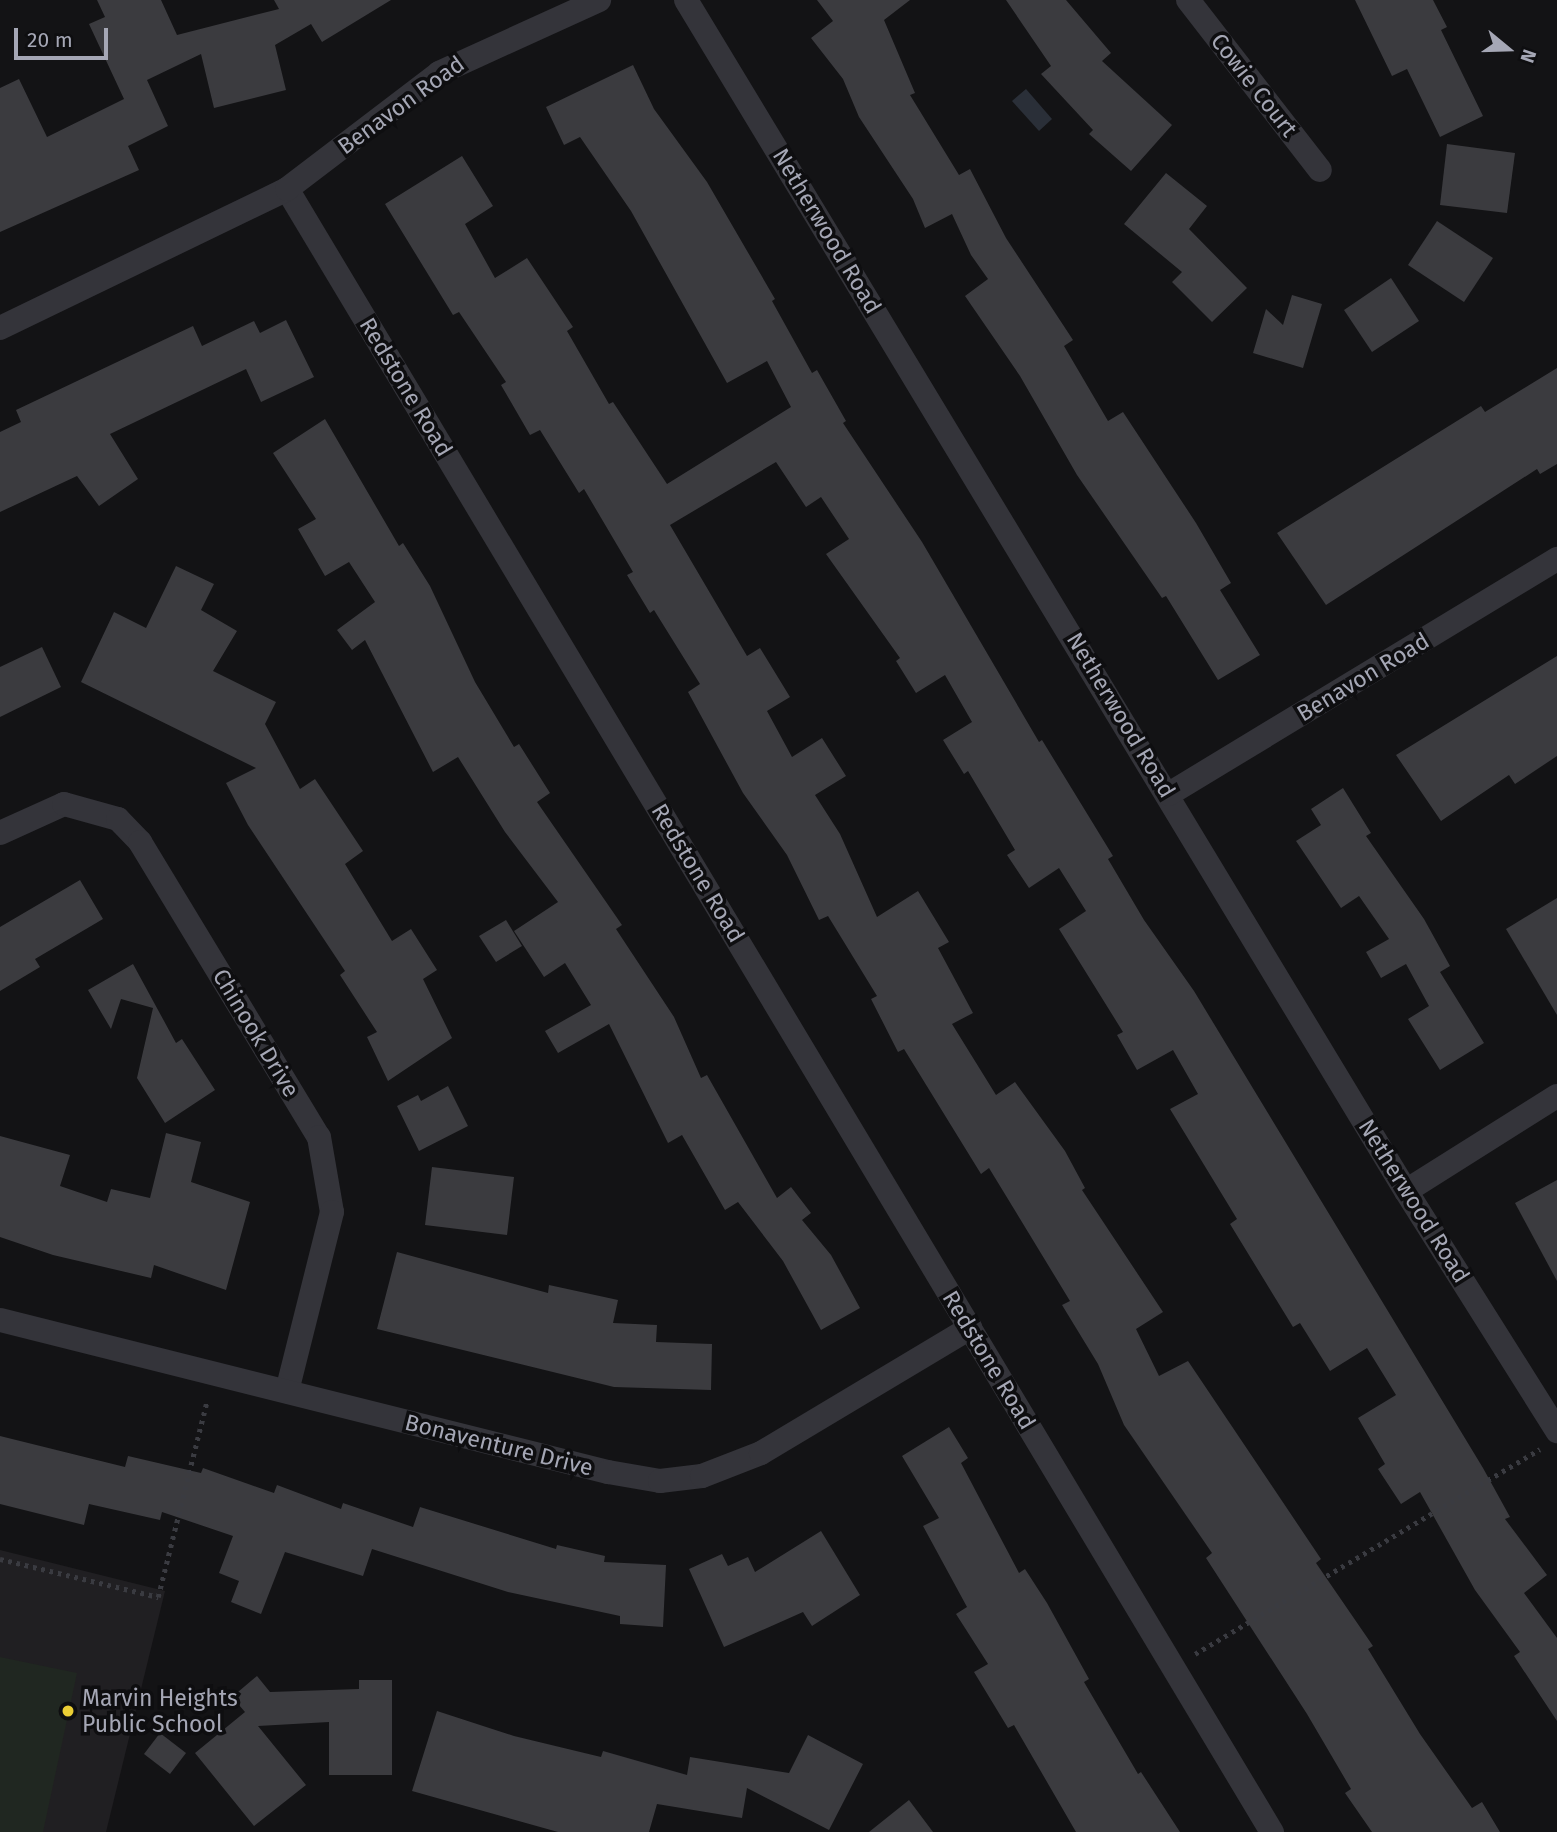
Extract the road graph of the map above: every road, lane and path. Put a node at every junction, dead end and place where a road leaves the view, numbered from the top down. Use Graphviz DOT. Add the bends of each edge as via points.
graph roads {
  1 [pos="598,0"];
  2 [pos="686,0"];
  3 [pos="1188,0"];
  4 [pos="1320,170"];
  5 [pos="287,189"];
  6 [pos="0,328"];
  7 [pos="1557,559"];
  8 [pos="1169,794"];
  9 [pos="0,833"];
  10 [pos="1557,1096"];
  11 [pos="1406,1191"];
  12 [pos="0,1320"];
  13 [pos="970,1328"];
  14 [pos="214,1373"];
  15 [pos="287,1391"];
  16 [pos="1553,1438"];
  17 [pos="0,1559"];
  18 [pos="1173,1667"];
  19 [pos="1272,1832"];
  1 -- 5 [label="street, Benavon Road" via="439,73"];
  2 -- 8 [label="street, Netherwood Road"];
  3 -- 4 [label="street, Cowie Court"];
  5 -- 6 [label="street"];
  5 -- 13 [label="street, Redstone Road"];
  7 -- 8 [label="street, Benavon Road"];
  8 -- 11 [label="street, Netherwood Road"];
  9 -- 15 [label="street, Chinook Drive" via="64,804 118,819 140,842 319,1137 332,1212"];
  10 -- 11 [label="street"];
  11 -- 16 [label="street, Netherwood Road"];
  12 -- 14 [label="street, Bonaventure Drive"];
  13 -- 15 [label="street, Bonaventure Drive" via="761,1452 702,1476 660,1481"];
  13 -- 18 [label="street, Redstone Road"];
  14 -- 15 [label="street, Bonaventure Drive"];
  14 -- 17 [label="path" via="158,1597"];
  16 -- 18 [label="path"];
  18 -- 19 [label="street, Redstone Road"];
}
